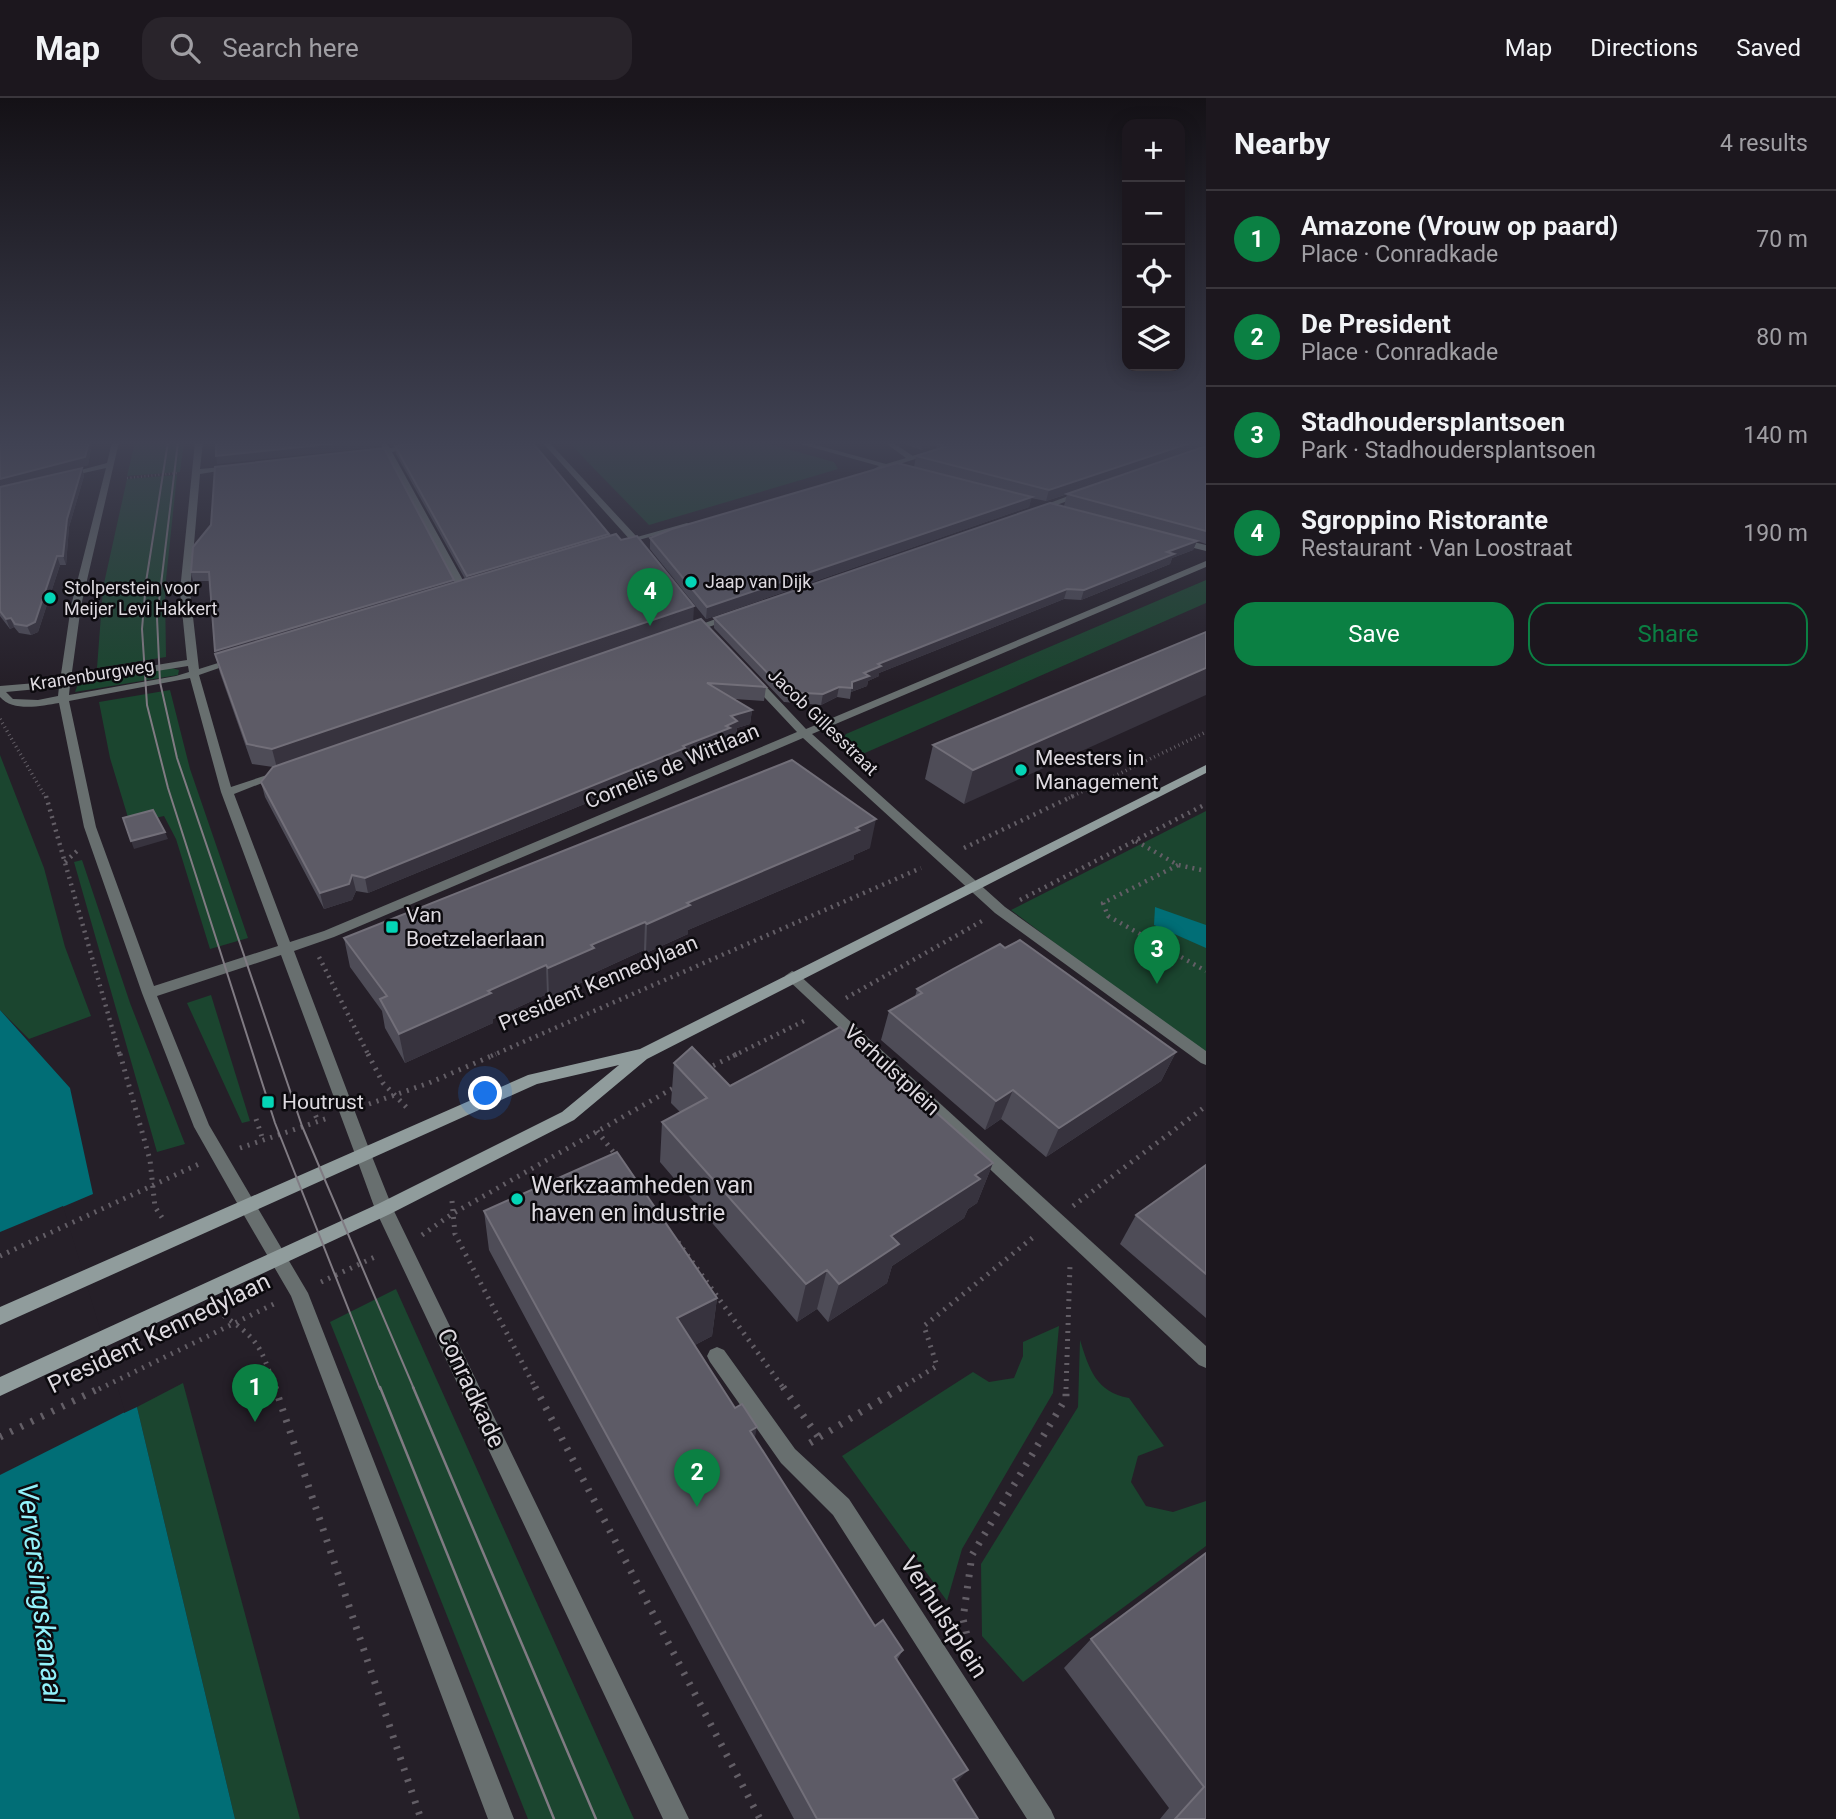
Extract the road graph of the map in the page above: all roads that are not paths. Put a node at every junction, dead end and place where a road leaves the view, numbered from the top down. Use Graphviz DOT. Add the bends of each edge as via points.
graph roads {
  1 [pos="95,522"];
  2 [pos="192,522"];
  3 [pos="427,522"];
  4 [pos="619,522"];
  5 [pos="696,522"];
  6 [pos="1166,538"];
  7 [pos="635,540"];
  8 [pos="622,544"];
  9 [pos="1206,548"];
  10 [pos="643,551"];
  11 [pos="1206,564"];
  12 [pos="477,587"];
  13 [pos="464,591"];
  14 [pos="451,595"];
  15 [pos="740,612"];
  16 [pos="695,615"];
  17 [pos="703,626"];
  18 [pos="678,635"];
  19 [pos="712,636"];
  20 [pos="246,657"];
  21 [pos="193,668"];
  22 [pos="749,675"];
  23 [pos="0,690"];
  24 [pos="64,690"];
  25 [pos="804,733"];
  26 [pos="1206,768"];
  27 [pos="293,769"];
  28 [pos="227,792"];
  29 [pos="971,885"];
  30 [pos="288,949"];
  31 [pos="792,976"];
  32 [pos="149,993"];
  33 [pos="642,1055"];
  34 [pos="1206,1059"];
  35 [pos="363,1154"];
  36 [pos="247,1205"];
  37 [pos="384,1209"];
  38 [pos="280,1257"];
  39 [pos="0,1316"];
  40 [pos="717,1356"];
  41 [pos="1206,1359"];
  42 [pos="0,1387"];
  43 [pos="501,1819"];
  44 [pos="676,1819"];
  45 [pos="1042,1819"];
  1 -- 24 [label="street" via="75,606"];
  2 -- 21 [label="street" via="186,591"];
  3 -- 13 [label="street"];
  4 -- 7 [label="street"];
  5 -- 7 [label="street"];
  6 -- 9 [label="street"];
  7 -- 8 [label="street"];
  7 -- 10 [label="street"];
  11 -- 25 [label="street, Cornelis de Wittlaan"];
  12 -- 13 [label="street"];
  13 -- 14 [label="street"];
  15 -- 17 [label="street"];
  16 -- 17 [label="street"];
  17 -- 18 [label="street"];
  17 -- 19 [label="street"];
  20 -- 21 [label="street, Kranenburgweg"];
  21 -- 24 [label="street, Kranenburgweg"];
  21 -- 28 [label="street"];
  22 -- 25 [label="street, Jacob Gillesstraat"];
  23 -- 24 [label="street, Kranenburgweg" via="16,704"];
  24 -- 32 [label="street" via="90,827"];
  25 -- 29 [label="street, Jacob Gillesstraat"];
  25 -- 30 [label="street, Cornelis de Wittlaan"];
  26 -- 29 [label="main road, President Kennedylaan"];
  27 -- 28 [label="street"];
  28 -- 30 [label="street"];
  29 -- 31 [label="main road, President Kennedylaan"];
  29 -- 34 [label="street, Jacob Gillesstraat"];
  30 -- 32 [label="street, Cornelis de Wittlaan"];
  30 -- 35 [label="street, Conradkade"];
  31 -- 33 [label="main road, President Kennedylaan"];
  31 -- 41 [label="street, Verhulstplein"];
  32 -- 36 [label="street" via="202,1127"];
  33 -- 35 [label="main road, President Kennedylaan" via="534,1079"];
  33 -- 37 [label="main road, President Kennedylaan" via="568,1116"];
  35 -- 36 [label="main road, President Kennedylaan"];
  35 -- 37 [label="street, Conradkade"];
  36 -- 38 [label="street"];
  36 -- 39 [label="main road, President Kennedylaan"];
  37 -- 38 [label="main road, President Kennedylaan"];
  37 -- 44 [label="street, Conradkade"];
  38 -- 42 [label="main road, President Kennedylaan"];
  38 -- 43 [label="street" via="299,1293"];
  40 -- 45 [label="street, Verhulstplein" via="788,1456 841,1507"];
}
